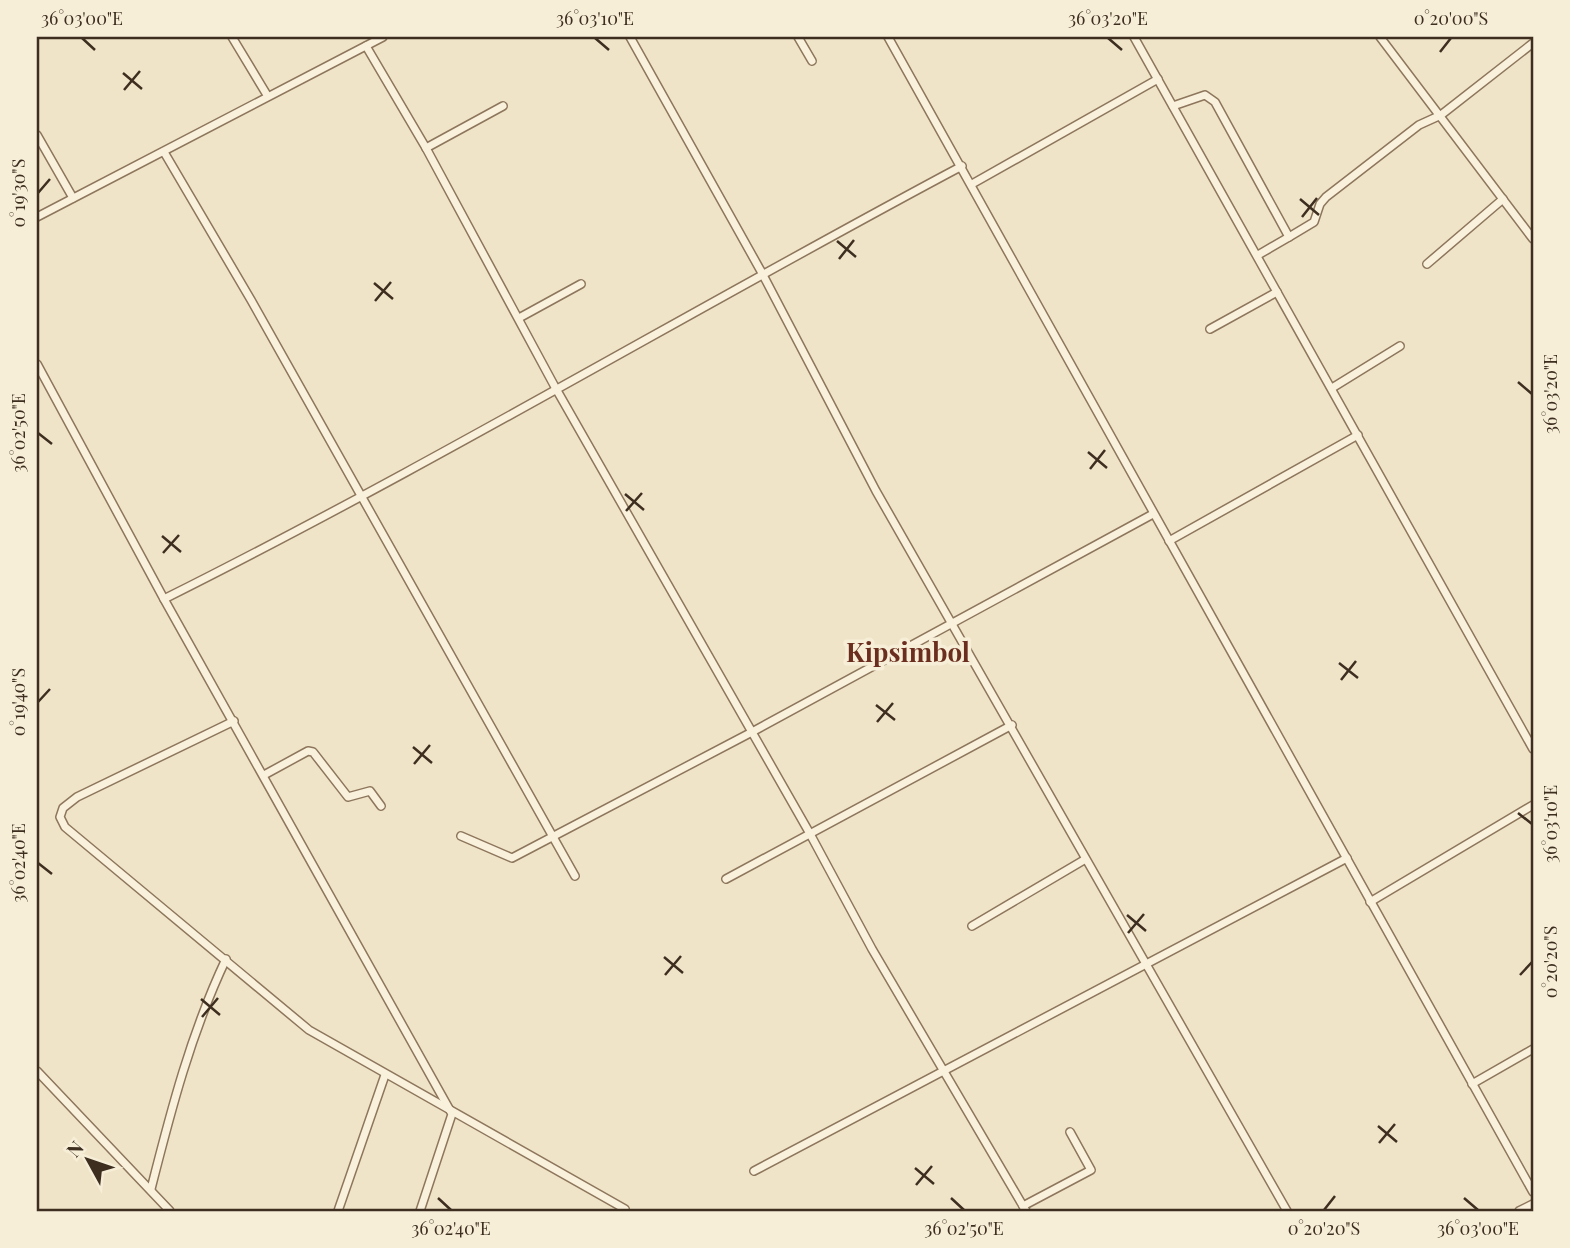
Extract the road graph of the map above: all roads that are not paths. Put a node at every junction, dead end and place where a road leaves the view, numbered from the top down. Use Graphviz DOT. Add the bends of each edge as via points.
graph roads {
  1 [pos="232,37"];
  2 [pos="383,37"];
  3 [pos="631,37"];
  4 [pos="798,37"];
  5 [pos="888,37"];
  6 [pos="1135,37"];
  7 [pos="1380,37"];
  8 [pos="1533,43"];
  9 [pos="366,46"];
  10 [pos="812,61"];
  11 [pos="1158,79"];
  12 [pos="267,95"];
  13 [pos="503,106"];
  14 [pos="1173,106"];
  15 [pos="1441,115"];
  16 [pos="37,135"];
  17 [pos="426,148"];
  18 [pos="164,152"];
  19 [pos="962,166"];
  20 [pos="972,184"];
  21 [pos="73,198"];
  22 [pos="1503,199"];
  23 [pos="37,217"];
  24 [pos="1289,237"];
  25 [pos="1533,239"];
  26 [pos="1258,255"];
  27 [pos="1427,264"];
  28 [pos="762,273"];
  29 [pos="581,284"];
  30 [pos="1277,292"];
  31 [pos="519,318"];
  32 [pos="1210,329"];
  33 [pos="1400,346"];
  34 [pos="37,364"];
  35 [pos="555,387"];
  36 [pos="1332,388"];
  37 [pos="1358,435"];
  38 [pos="361,496"];
  39 [pos="1153,513"];
  40 [pos="1170,541"];
  41 [pos="164,599"];
  42 [pos="952,620"];
  43 [pos="234,721"];
  44 [pos="1012,726"];
  45 [pos="752,732"];
  46 [pos="1532,744"];
  47 [pos="264,775"];
  48 [pos="1533,805"];
  49 [pos="381,806"];
  50 [pos="809,832"];
  51 [pos="461,836"];
  52 [pos="554,837"];
  53 [pos="1347,858"];
  54 [pos="1084,860"];
  55 [pos="575,876"];
  56 [pos="726,879"];
  57 [pos="1370,902"];
  58 [pos="972,926"];
  59 [pos="226,959"];
  60 [pos="1146,965"];
  61 [pos="1533,1049"];
  62 [pos="38,1073"];
  63 [pos="945,1073"];
  64 [pos="385,1075"];
  65 [pos="1472,1084"];
  66 [pos="452,1114"];
  67 [pos="1070,1132"];
  68 [pos="754,1171"];
  69 [pos="151,1189"];
  70 [pos="1533,1192"];
  71 [pos="1533,1204"];
  72 [pos="625,1209"];
  73 [pos="1025,1209"];
  74 [pos="170,1211"];
  75 [pos="338,1211"];
  76 [pos="420,1211"];
  77 [pos="1287,1211"];
  78 [pos="1519,1211"];
  1 -- 12 [label="street"];
  2 -- 9 [label="street"];
  3 -- 28 [label="street"];
  4 -- 10 [label="street"];
  5 -- 19 [label="street"];
  6 -- 11 [label="street"];
  7 -- 15 [label="street"];
  8 -- 15 [label="street"];
  9 -- 12 [label="street"];
  9 -- 17 [label="street"];
  11 -- 14 [label="street"];
  11 -- 20 [label="street"];
  12 -- 18 [label="street"];
  13 -- 17 [label="street"];
  14 -- 24 [label="street" via="1205,95 1216,102"];
  14 -- 26 [label="street"];
  15 -- 22 [label="street"];
  15 -- 24 [label="street" via="1419,125 1326,197 1314,222"];
  16 -- 21 [label="street"];
  17 -- 31 [label="street"];
  18 -- 21 [label="street"];
  18 -- 38 [label="street"];
  19 -- 20 [label="street"];
  19 -- 28 [label="street"];
  20 -- 39 [label="street"];
  21 -- 23 [label="street"];
  22 -- 25 [label="street"];
  22 -- 27 [label="street"];
  24 -- 26 [label="street"];
  26 -- 30 [label="street"];
  28 -- 35 [label="street"];
  28 -- 42 [label="street" via="876,491"];
  29 -- 31 [label="street"];
  30 -- 32 [label="street"];
  30 -- 36 [label="street"];
  31 -- 35 [label="street"];
  33 -- 36 [label="street"];
  34 -- 41 [label="street"];
  35 -- 38 [label="street"];
  35 -- 45 [label="street"];
  36 -- 37 [label="street"];
  37 -- 40 [label="street"];
  37 -- 46 [label="street"];
  38 -- 41 [label="street"];
  38 -- 52 [label="street"];
  39 -- 40 [label="street"];
  39 -- 42 [label="street"];
  40 -- 53 [label="street"];
  41 -- 43 [label="street"];
  42 -- 44 [label="street"];
  42 -- 45 [label="street"];
  43 -- 47 [label="street"];
  43 -- 59 [label="street" via="77,797 63,808 60,817 65,827"];
  44 -- 50 [label="street"];
  44 -- 54 [label="street"];
  45 -- 50 [label="street"];
  45 -- 52 [label="street"];
  47 -- 49 [label="street" via="313,752 348,797 370,791"];
  47 -- 66 [label="street"];
  48 -- 57 [label="street"];
  50 -- 56 [label="street"];
  50 -- 63 [label="street"];
  51 -- 52 [label="street" via="480,841 507,858"];
  52 -- 55 [label="street"];
  53 -- 57 [label="street"];
  53 -- 60 [label="street"];
  54 -- 58 [label="street"];
  54 -- 60 [label="street"];
  57 -- 65 [label="street"];
  59 -- 64 [label="street" via="309,1030"];
  59 -- 69 [label="street" via="174,1098"];
  60 -- 63 [label="street"];
  60 -- 77 [label="street"];
  61 -- 65 [label="street"];
  62 -- 69 [label="street"];
  63 -- 68 [label="street"];
  63 -- 73 [label="street"];
  64 -- 66 [label="street"];
  64 -- 75 [label="street"];
  65 -- 70 [label="street"];
  66 -- 72 [label="street"];
  66 -- 76 [label="street"];
  67 -- 73 [label="street" via="1091,1170"];
  69 -- 74 [label="street"];
  71 -- 78 [label="street"];
}
